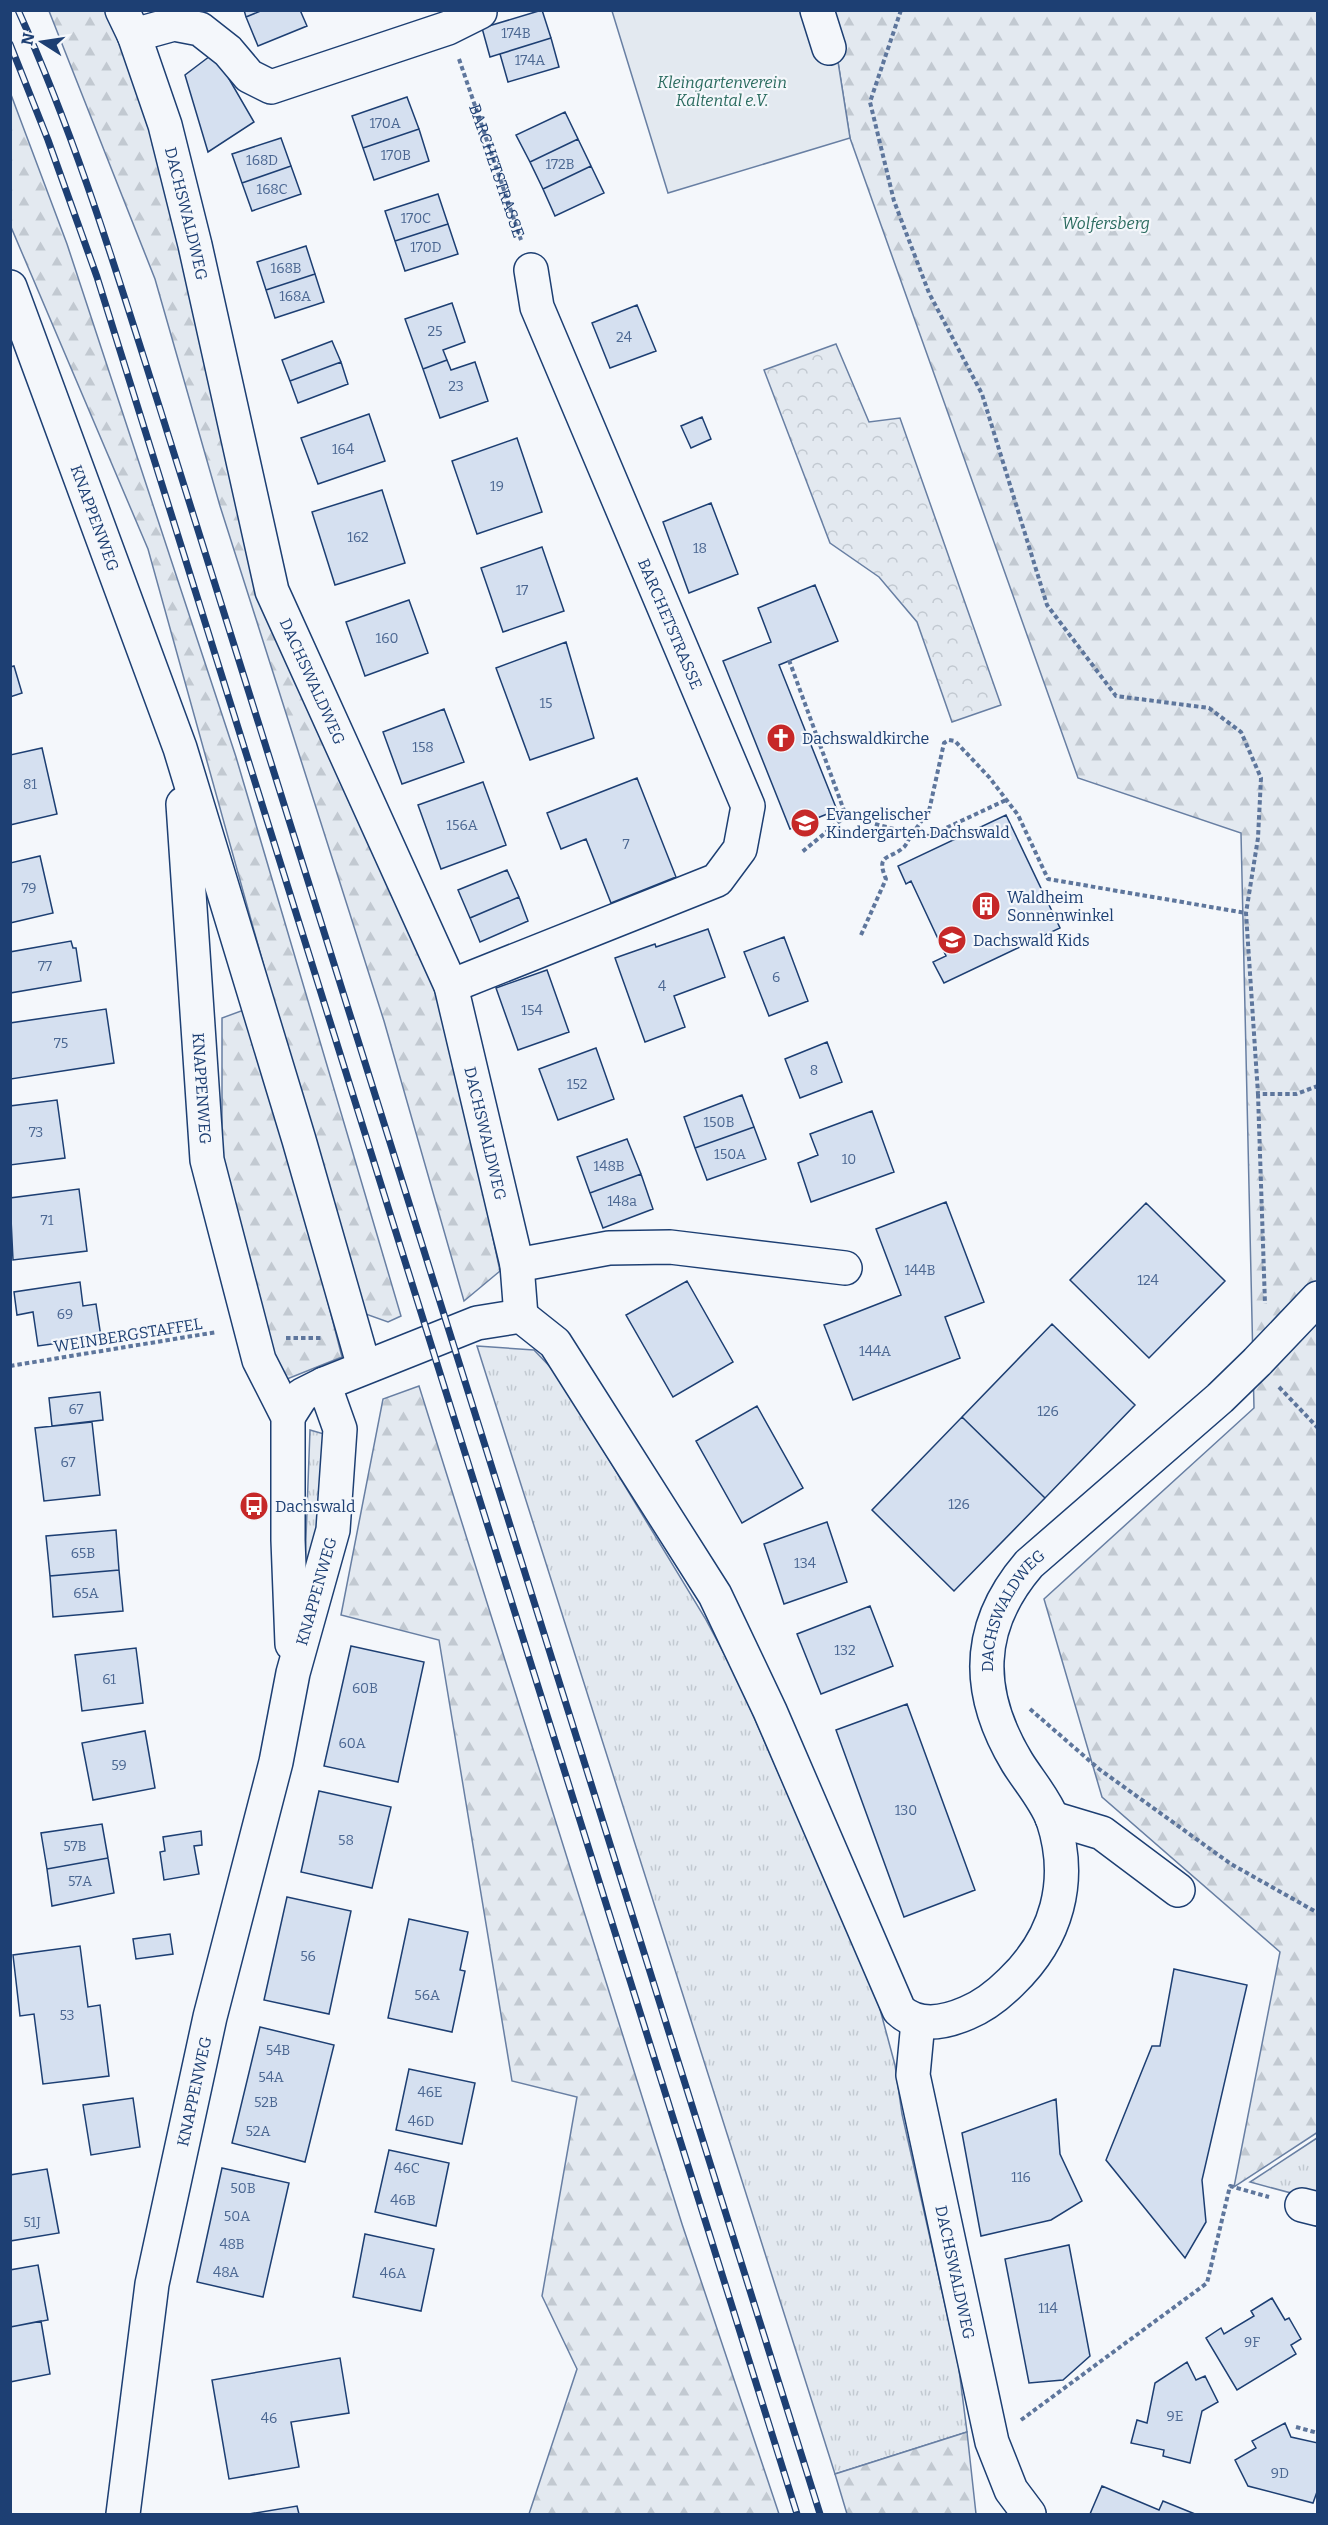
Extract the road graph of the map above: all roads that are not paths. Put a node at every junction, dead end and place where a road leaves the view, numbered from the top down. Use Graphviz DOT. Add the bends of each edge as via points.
graph roads {
  1 [pos="817,10"];
  2 [pos="480,12"];
  3 [pos="128,23"];
  4 [pos="829,48"];
  5 [pos="531,270"];
  6 [pos="10,286"];
  7 [pos="180,748"];
  8 [pos="451,986"];
  9 [pos="518,1265"];
  10 [pos="845,1268"];
  11 [pos="1317,1298"];
  12 [pos="521,1316"];
  13 [pos="364,1367"];
  14 [pos="324,1384"];
  15 [pos="288,1417"];
  16 [pos="293,1673"];
  17 [pos="1052,1818"];
  18 [pos="1178,1890"];
  19 [pos="918,2022"];
  20 [pos="1012,2506"];
  21 [pos="123,2514"];
  1 -- 4 [label="street"];
  2 -- 3 [label="street, DACHSWALDWEG" via="448,28 271,87 249,76 228,51 200,29"];
  3 -- 8 [label="street, DACHSWALDWEG" via="165,125 272,591"];
  5 -- 8 [label="street, BARCHETSTRASSE" via="537,307 748,806 740,849 717,880"];
  6 -- 7 [label="street, KNAPPENWEG"];
  7 -- 13 [label="street, KNAPPENWEG"];
  7 -- 15 [label="street, KNAPPENWEG" via="207,1160 260,1360"];
  8 -- 9 [label="street, DACHSWALDWEG"];
  9 -- 10 [label="street" via="609,1248 670,1247"];
  9 -- 12 [label="street, DACHSWALDWEG"];
  11 -- 17 [label="street, DACHSWALDWEG" via="1257,1362 1029,1564 1010,1587 996,1614 988,1640 986,1670 991,1695 1016,1760"];
  12 -- 13 [label="street" via="477,1323"];
  12 -- 19 [label="street" via="555,1343 715,1595 770,1711 899,2010"];
  13 -- 14 [label="street"];
  14 -- 15 [label="street" via="302,1395"];
  14 -- 16 [label="street, KNAPPENWEG" via="340,1429 333,1530"];
  15 -- 16 [label="street, KNAPPENWEG"];
  16 -- 21 [label="street, KNAPPENWEG" via="276,1762 210,2017 152,2284"];
  17 -- 18 [label="street" via="1102,1833"];
  17 -- 19 [label="street, DACHSWALDWEG" via="1062,1876 1055,1917 1030,1964 998,1995 967,2013 938,2022"];
  19 -- 20 [label="street, DACHSWALDWEG" via="913,2075 992,2442"];
}
